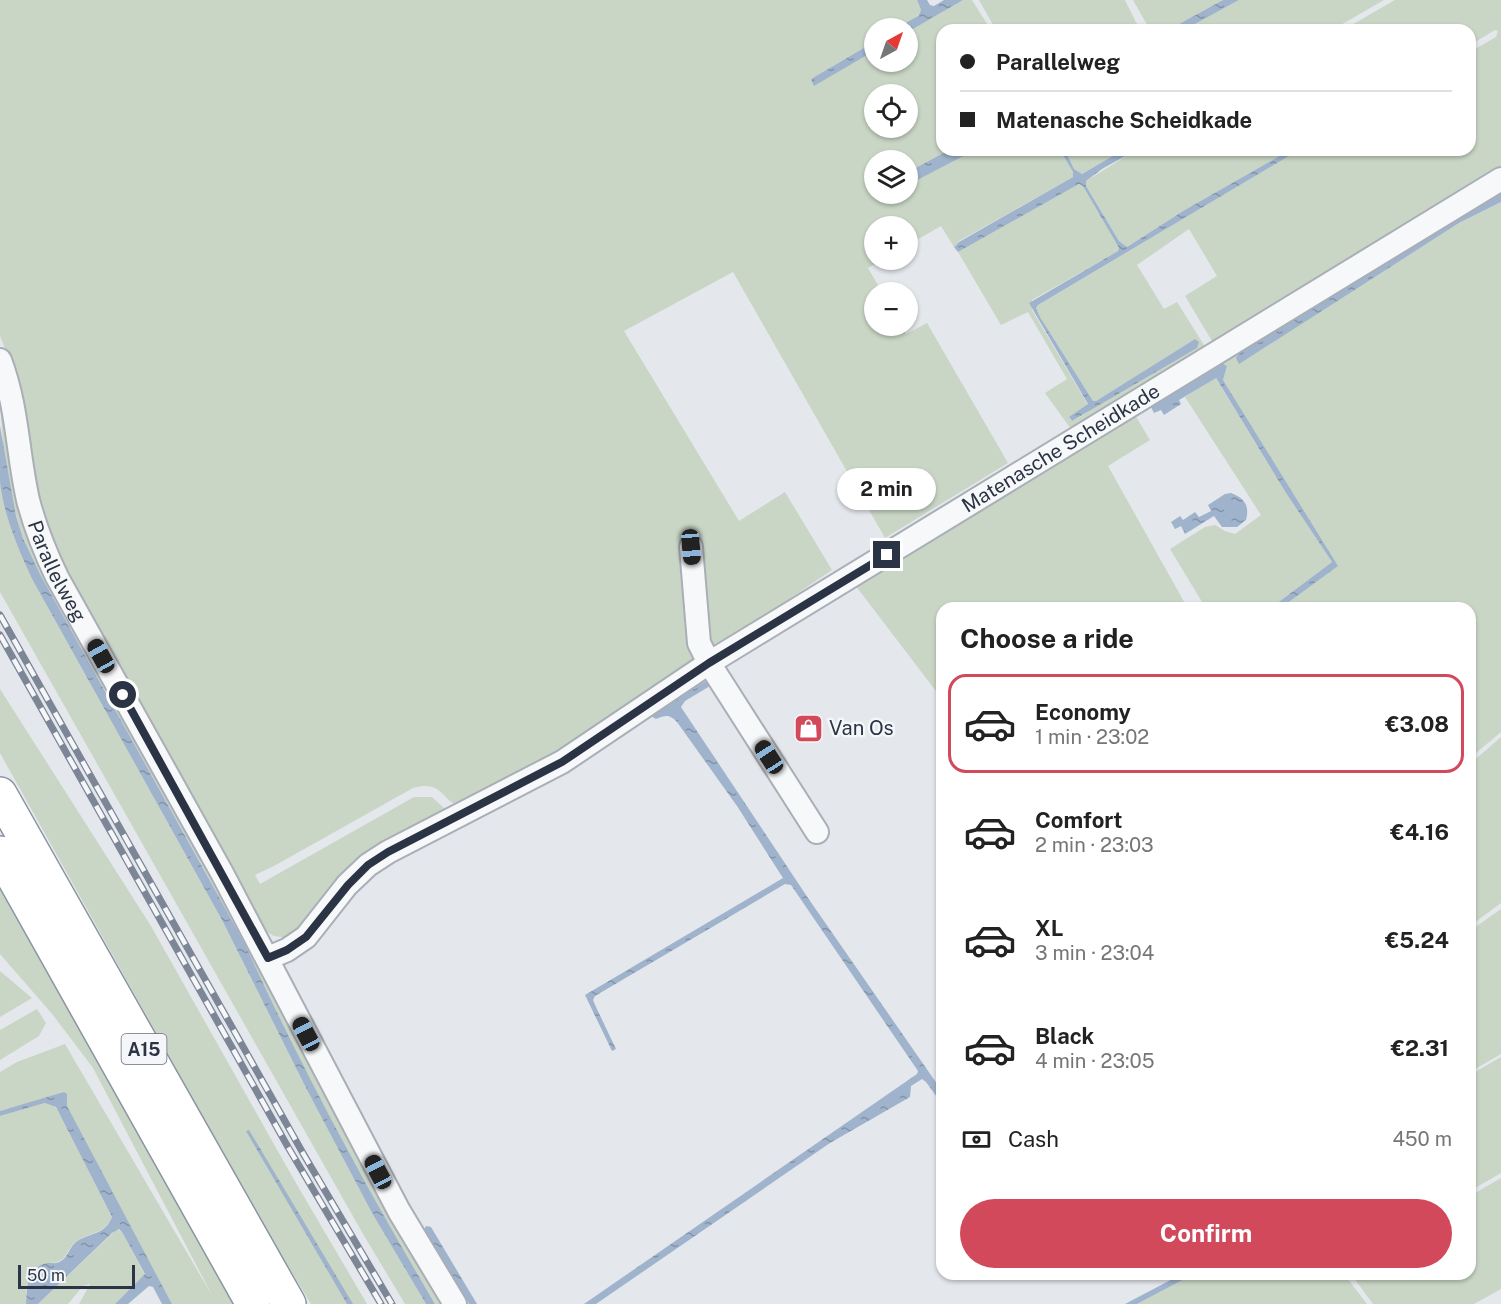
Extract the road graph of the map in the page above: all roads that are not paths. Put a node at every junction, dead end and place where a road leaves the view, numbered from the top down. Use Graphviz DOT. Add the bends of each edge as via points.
graph roads {
  1 [pos="1501,179"];
  2 [pos="0,360"];
  3 [pos="691,547"];
  4 [pos="709,663"];
  5 [pos="0,794"];
  6 [pos="817,832"];
  7 [pos="0,853"];
  8 [pos="268,958"];
  9 [pos="253,1304"];
  10 [pos="289,1304"];
  11 [pos="454,1304"];
  1 -- 4 [label="street, Matenasche Scheidkade"];
  2 -- 8 [label="street, Parallelweg" via="16,415 28,498 42,546"];
  3 -- 4 [label="street" via="699,643"];
  4 -- 6 [label="street"];
  4 -- 8 [label="street, Matenasche Scheidkade" via="562,762 368,865 306,937"];
  5 -- 10 [label="highway, A15"];
  7 -- 9 [label="highway, A15"];
  8 -- 11 [label="street, Parallelweg" via="399,1211"];
}
